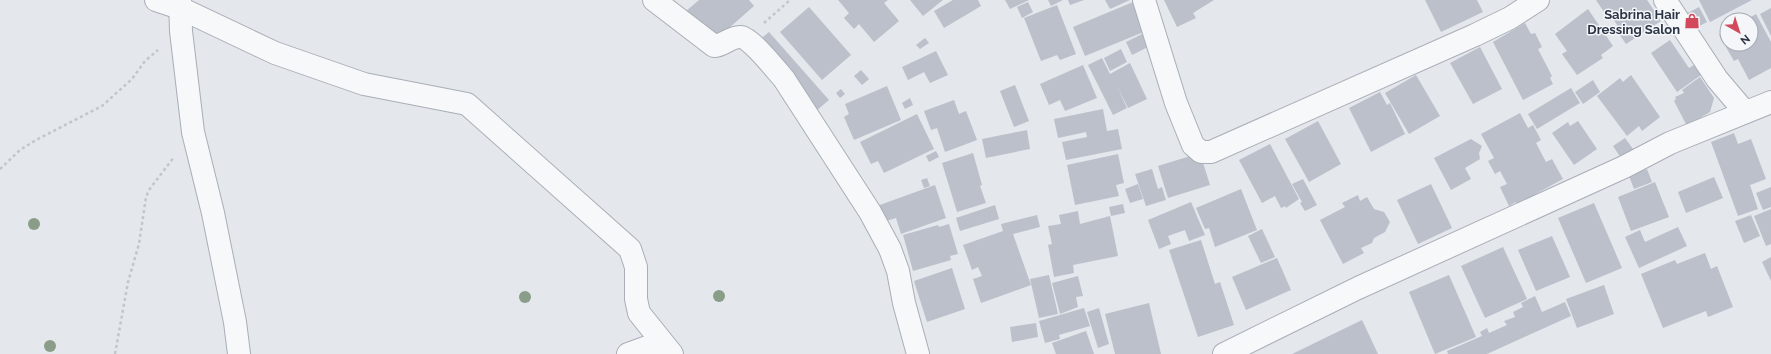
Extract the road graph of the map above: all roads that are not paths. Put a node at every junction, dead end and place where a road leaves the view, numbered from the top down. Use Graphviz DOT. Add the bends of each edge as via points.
graph roads {
  1 [pos="156,0"];
  2 [pos="654,0"];
  3 [pos="1144,0"];
  4 [pos="1538,0"];
  5 [pos="1666,0"];
  6 [pos="180,4"];
  7 [pos="1771,102"];
  8 [pos="1745,112"];
  9 [pos="666,348"];
  10 [pos="238,354"];
  11 [pos="628,354"];
  12 [pos="918,354"];
  13 [pos="1224,354"];
  1 -- 6 [label="street"];
  2 -- 12 [label="street" via="714,46 720,46 739,37 745,38 784,79 870,212 890,248"];
  3 -- 4 [label="street" via="1176,103 1193,145 1201,152 1211,152 1475,35 1510,18"];
  5 -- 8 [label="street" via="1717,79"];
  6 -- 9 [label="street" via="275,53 364,84 467,104 630,249 636,267 636,306"];
  6 -- 10 [label="street" via="194,132 235,322"];
  7 -- 8 [label="street"];
  8 -- 13 [label="street" via="1670,143 1624,167 1358,288"];
  9 -- 11 [label="street"];
}
